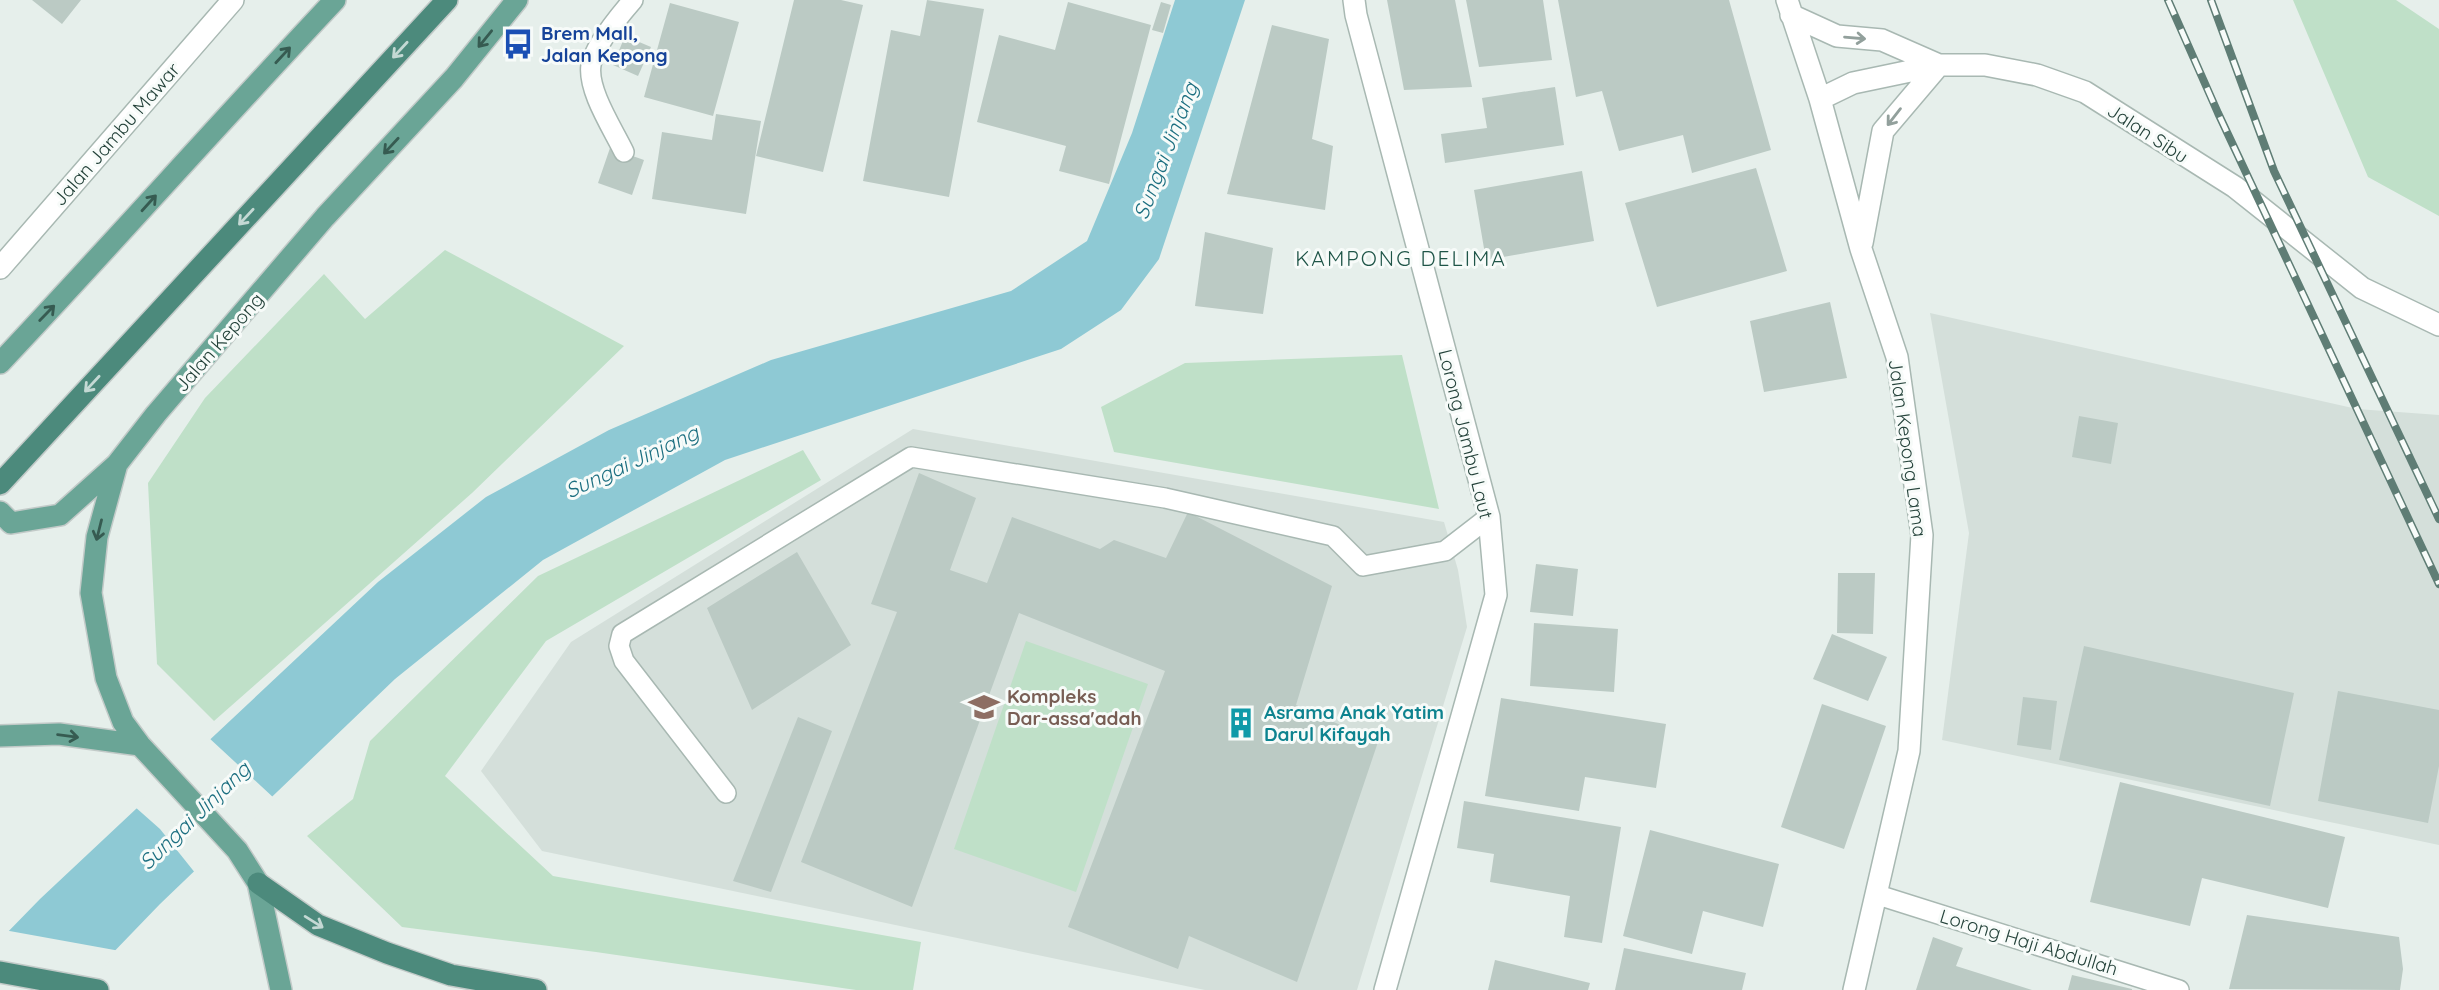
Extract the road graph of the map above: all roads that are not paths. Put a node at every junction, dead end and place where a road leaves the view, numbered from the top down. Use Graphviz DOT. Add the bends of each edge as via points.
graph roads {
  1 [pos="233,0"];
  2 [pos="335,0"];
  3 [pos="447,0"];
  4 [pos="517,0"];
  5 [pos="633,0"];
  6 [pos="1354,0"];
  7 [pos="1789,7"];
  8 [pos="1939,65"];
  9 [pos="1820,99"];
  10 [pos="624,152"];
  11 [pos="1861,249"];
  12 [pos="1,265"];
  13 [pos="2439,325"];
  14 [pos="0,363"];
  15 [pos="117,464"];
  16 [pos="0,484"];
  17 [pos="0,512"];
  18 [pos="1489,516"];
  19 [pos="0,736"];
  20 [pos="140,745"];
  21 [pos="726,793"];
  22 [pos="258,883"];
  23 [pos="1878,895"];
  24 [pos="0,972"];
  25 [pos="98,990"];
  26 [pos="281,990"];
  27 [pos="536,990"];
  28 [pos="1385,990"];
  29 [pos="1854,990"];
  30 [pos="2179,990"];
  1 -- 12 [label="street, Jalan Jambu Mawar"];
  14 -- 2 [label="main road, one-way"];
  3 -- 16 [label="highway, one-way"];
  4 -- 15 [label="main road, Jalan Kepong, one-way" via="454,78 325,217"];
  5 -- 10 [label="lane" via="610,28 591,64 593,87"];
  6 -- 18 [label="street, Lorong Jambu Laut"];
  7 -- 8 [label="street, one-way" via="1837,36 1881,40"];
  7 -- 9 [label="street, Jalan Kepong Lama"];
  8 -- 9 [label="street, Jalan Sibu" via="1853,83"];
  8 -- 11 [label="street, one-way" via="1883,131"];
  8 -- 13 [label="street, Jalan Sibu" via="1985,65 2037,75 2085,92 2235,187 2362,289"];
  9 -- 11 [label="street, Jalan Kepong Lama"];
  11 -- 23 [label="street, Jalan Kepong Lama" via="1897,357 1922,534 1909,751"];
  15 -- 17 [label="main road" via="60,515 11,523"];
  15 -- 20 [label="main road, Jalan Kepong, one-way" via="97,537 91,593 106,678 123,722"];
  18 -- 21 [label="lane" via="1445,551 1363,566 1333,536 1165,498 911,457 622,635 619,646 624,661"];
  18 -- 28 [label="street, Lorong Jambu Laut" via="1496,595"];
  19 -- 20 [label="main road, one-way" via="59,734"];
  20 -- 22 [label="main road, Jalan Kepong" via="237,850"];
  22 -- 26 [label="main road"];
  22 -- 27 [label="highway, one-way" via="318,926 387,953 451,975"];
  23 -- 29 [label="street, Jalan Kepong Lama"];
  23 -- 30 [label="lane, Lorong Haji Abdullah"];
  24 -- 25 [label="highway"];
}
